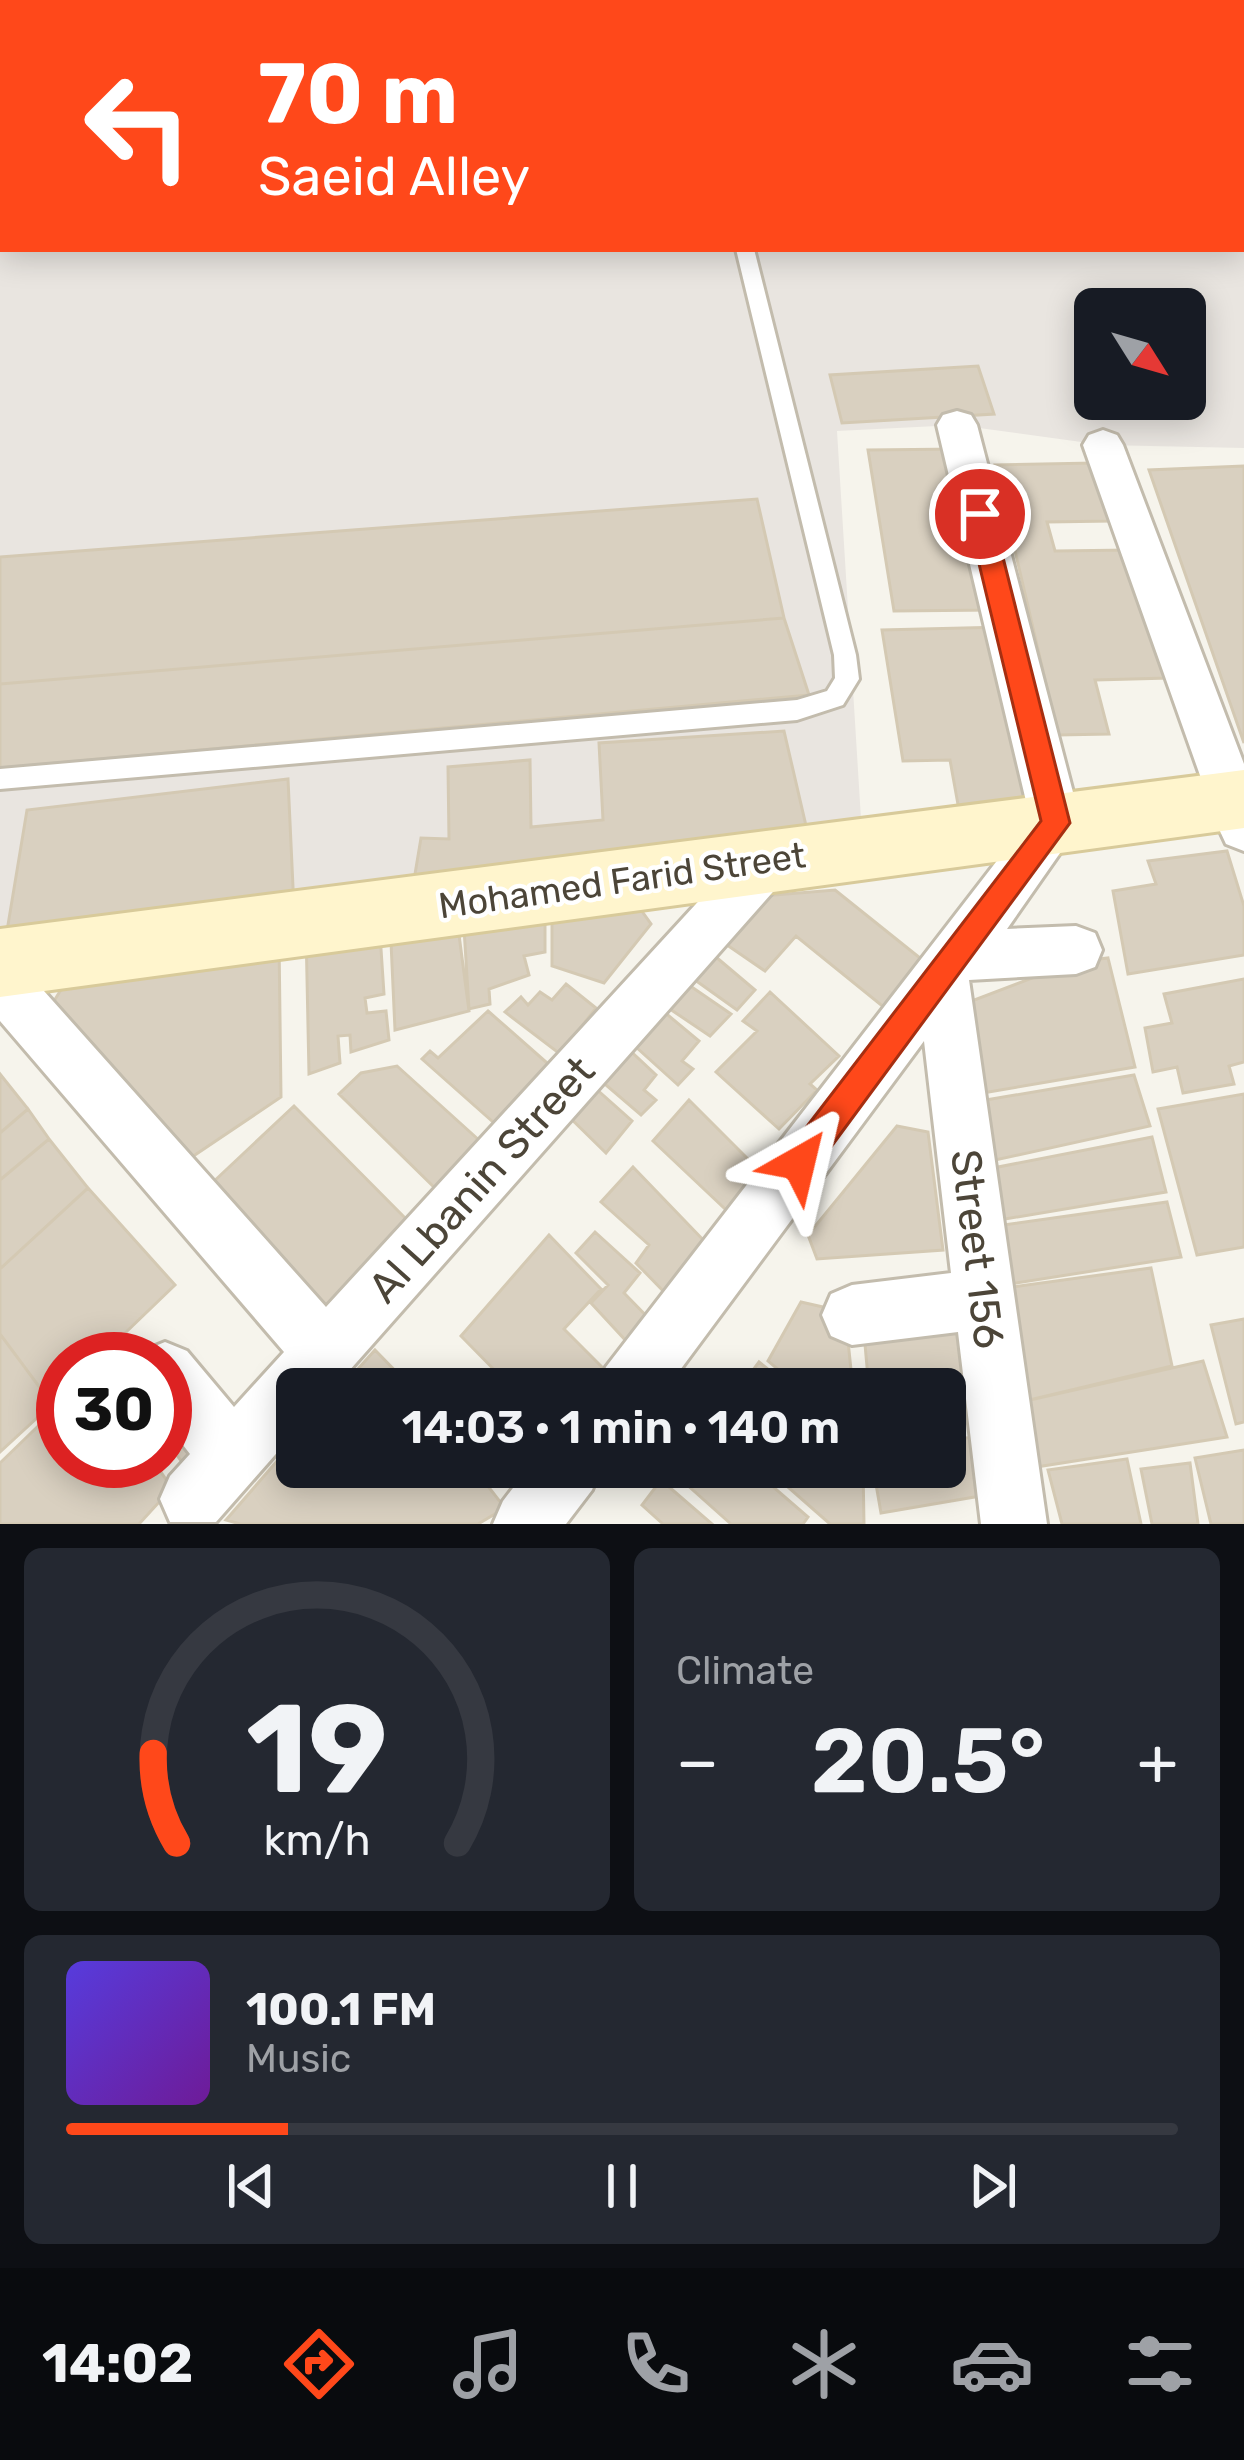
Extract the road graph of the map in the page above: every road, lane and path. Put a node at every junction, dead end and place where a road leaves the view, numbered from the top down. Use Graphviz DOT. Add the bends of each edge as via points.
graph roads {
  1 [pos="747,252"];
  2 [pos="958,425"];
  3 [pos="1103,446"];
  4 [pos="0,778"];
  5 [pos="1240,810"];
  6 [pos="1056,823"];
  7 [pos="769,860"];
  8 [pos="1076,950"];
  9 [pos="0,963"];
  10 [pos="949,965"];
  11 [pos="0,981"];
  12 [pos="985,1299"];
  13 [pos="852,1315"];
  14 [pos="325,1352"];
  15 [pos="644,1368"];
  16 [pos="192,1432"];
  17 [pos="553,1488"];
  18 [pos="526,1524"];
  19 [pos="1014,1524"];
  1 -- 4 [label="lane" via="845,655 847,679 835,698 797,710"];
  2 -- 6 [label="street"];
  3 -- 5 [label="street"];
  5 -- 6 [label="street, Mohamed Farid Street"];
  6 -- 7 [label="street, Mohamed Farid Street"];
  6 -- 10 [label="street"];
  7 -- 9 [label="street, Mohamed Farid Street"];
  7 -- 14 [label="street, Al Lbanin Street"];
  8 -- 10 [label="street"];
  10 -- 12 [label="street, Street 156"];
  10 -- 15 [label="street"];
  11 -- 14 [label="street"];
  12 -- 13 [label="street"];
  12 -- 19 [label="street, Street 156"];
  14 -- 16 [label="street, Al Lbanin Street" via="212,1477"];
  17 -- 18 [label="street"];
}
